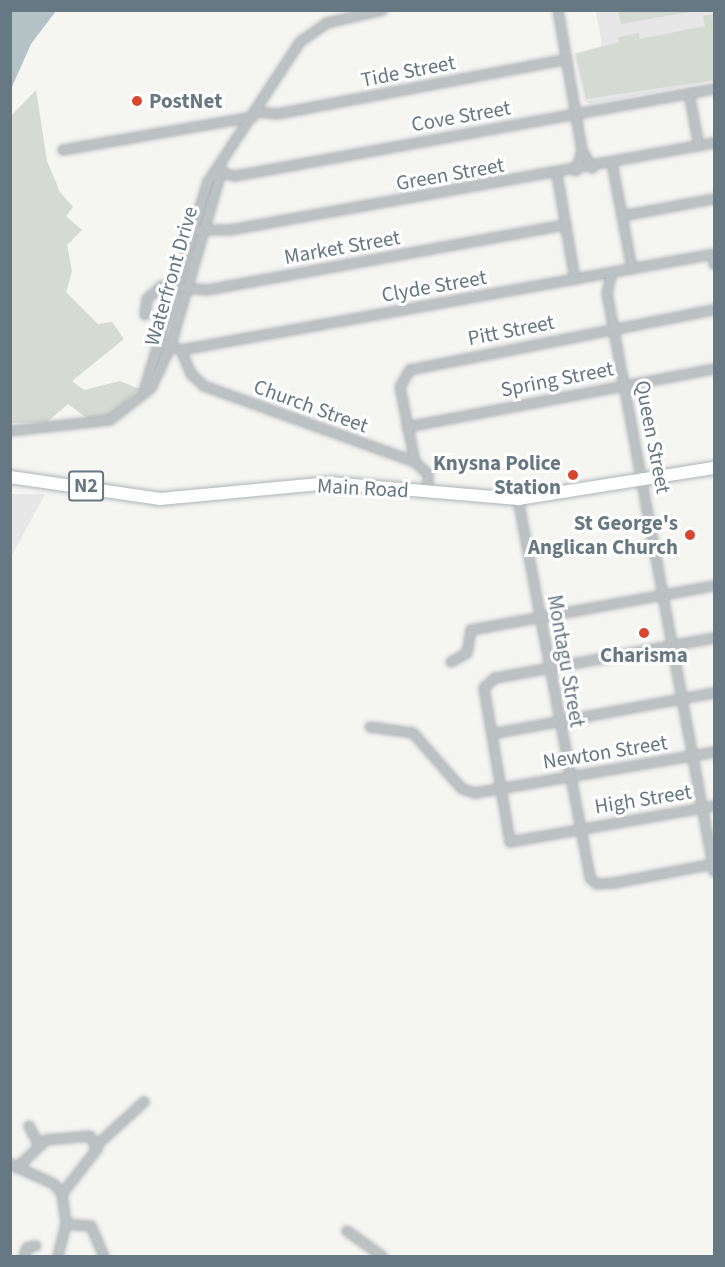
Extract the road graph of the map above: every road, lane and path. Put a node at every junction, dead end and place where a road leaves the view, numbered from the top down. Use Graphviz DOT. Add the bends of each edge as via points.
graph roads {
  1 [pos="383,10"];
  2 [pos="558,10"];
  3 [pos="567,59"];
  4 [pos="714,89"];
  5 [pos="689,93"];
  6 [pos="577,113"];
  7 [pos="255,114"];
  8 [pos="230,121"];
  9 [pos="240,135"];
  10 [pos="714,143"];
  11 [pos="699,146"];
  12 [pos="63,150"];
  13 [pos="582,150"];
  14 [pos="612,164"];
  15 [pos="592,168"];
  16 [pos="576,171"];
  17 [pos="218,173"];
  18 [pos="556,174"];
  19 [pos="714,199"];
  20 [pos="622,216"];
  21 [pos="566,225"];
  22 [pos="191,230"];
  23 [pos="202,233"];
  24 [pos="714,258"];
  25 [pos="632,269"];
  26 [pos="612,273"];
  27 [pos="595,276"];
  28 [pos="575,279"];
  29 [pos="181,289"];
  30 [pos="607,292"];
  31 [pos="714,310"];
  32 [pos="145,315"];
  33 [pos="613,328"];
  34 [pos="161,343"];
  35 [pos="170,348"];
  36 [pos="181,350"];
  37 [pos="714,369"];
  38 [pos="625,385"];
  39 [pos="143,394"];
  40 [pos="407,427"];
  41 [pos="10,431"];
  42 [pos="415,462"];
  43 [pos="714,468"];
  44 [pos="10,477"];
  45 [pos="643,481"];
  46 [pos="428,491"];
  47 [pos="518,499"];
  48 [pos="714,586"];
  49 [pos="664,595"];
  50 [pos="540,616"];
  51 [pos="714,638"];
  52 [pos="673,645"];
  53 [pos="451,662"];
  54 [pos="549,668"];
  55 [pos="714,693"];
  56 [pos="681,699"];
  57 [pos="558,721"];
  58 [pos="370,727"];
  59 [pos="492,734"];
  60 [pos="714,752"];
  61 [pos="692,756"];
  62 [pos="567,775"];
  63 [pos="501,788"];
  64 [pos="714,806"];
  65 [pos="701,808"];
  66 [pos="578,828"];
  67 [pos="714,866"];
  68 [pos="144,1102"];
  69 [pos="29,1126"];
  70 [pos="38,1144"];
  71 [pos="97,1145"];
  72 [pos="14,1166"];
  73 [pos="62,1194"];
  74 [pos="66,1224"];
  75 [pos="347,1231"];
  76 [pos="36,1246"];
  77 [pos="24,1257"];
  78 [pos="58,1257"];
  79 [pos="104,1257"];
  80 [pos="382,1257"];
  1 -- 7 [label="street, Waterfront Drive" via="343,17 312,33"];
  2 -- 3 [label="street"];
  3 -- 6 [label="street"];
  3 -- 7 [label="street, Tide Street" via="277,114"];
  4 -- 5 [label="street, Cove Street"];
  5 -- 6 [label="street, Cove Street"];
  5 -- 11 [label="street"];
  6 -- 13 [label="street"];
  6 -- 17 [label="street, Cove Street"];
  7 -- 8 [label="street, Tide Street"];
  7 -- 9 [label="street, Waterfront Drive"];
  8 -- 9 [label="street"];
  8 -- 12 [label="street, Tide Street"];
  9 -- 17 [label="street, Waterfront Drive"];
  10 -- 11 [label="street, Green Street"];
  11 -- 14 [label="street, Green Street"];
  13 -- 15 [label="street"];
  13 -- 16 [label="street"];
  14 -- 15 [label="street, Green Street"];
  14 -- 20 [label="street"];
  15 -- 16 [label="street, Green Street"];
  16 -- 18 [label="street, Green Street"];
  17 -- 22 [label="street, Waterfront Drive"];
  17 -- 23 [label="street, Waterfront Drive"];
  18 -- 21 [label="street"];
  18 -- 23 [label="street, Green Street"];
  19 -- 20 [label="street"];
  20 -- 25 [label="street"];
  21 -- 28 [label="street"];
  21 -- 29 [label="street, Market Street"];
  22 -- 23 [label="street, Green Street"];
  22 -- 29 [label="street, Waterfront Drive"];
  23 -- 29 [label="street, Waterfront Drive"];
  24 -- 25 [label="street, Clyde Street"];
  25 -- 26 [label="street, Clyde Street"];
  26 -- 27 [label="street, Clyde Street"];
  26 -- 30 [label="street, Queen Street"];
  27 -- 28 [label="street, Clyde Street"];
  27 -- 30 [label="street, Queen Street"];
  28 -- 36 [label="street, Clyde Street"];
  29 -- 32 [label="street, Market Street" via="153,289"];
  29 -- 34 [label="street, Waterfront Drive"];
  29 -- 35 [label="street, Waterfront Drive"];
  30 -- 33 [label="street, Queen Street"];
  31 -- 33 [label="street, Pitt Street"];
  33 -- 38 [label="street, Queen Street"];
  33 -- 40 [label="street, Pitt Street" via="410,370 400,387"];
  34 -- 35 [label="street, Clyde Street"];
  34 -- 39 [label="street, Waterfront Drive"];
  35 -- 36 [label="street, Clyde Street"];
  35 -- 39 [label="street, Waterfront Drive" via="157,379"];
  36 -- 42 [label="street, Church Street" via="191,374 204,386"];
  37 -- 38 [label="street, Spring Street"];
  38 -- 40 [label="street, Spring Street"];
  38 -- 45 [label="street, Queen Street"];
  39 -- 41 [label="street, Waterfront Drive" via="110,420"];
  40 -- 42 [label="street, Pitt Street"];
  42 -- 46 [label="street" via="428,474"];
  43 -- 45 [label="highway, Main Road / N2"];
  44 -- 46 [label="highway, Main Road / N2" via="160,499 330,483"];
  45 -- 47 [label="highway, Main Road / N2"];
  45 -- 49 [label="street, Queen Street"];
  46 -- 47 [label="highway, Main Road / N2"];
  47 -- 50 [label="street, Montagu Street"];
  48 -- 49 [label="street"];
  49 -- 50 [label="street"];
  49 -- 52 [label="street, Queen Street"];
  50 -- 53 [label="street" via="471,630 467,653"];
  50 -- 54 [label="street, Montagu Street"];
  51 -- 52 [label="street"];
  52 -- 54 [label="street"];
  52 -- 56 [label="street, Queen Street"];
  54 -- 57 [label="street, Montagu Street"];
  54 -- 59 [label="street" via="491,680 484,688"];
  55 -- 56 [label="street"];
  56 -- 57 [label="street"];
  56 -- 61 [label="street, Queen Street"];
  57 -- 59 [label="street"];
  57 -- 62 [label="street, Montagu Street"];
  58 -- 63 [label="street, Newton Street" via="414,733 462,789 475,793"];
  59 -- 63 [label="street"];
  60 -- 61 [label="street, Newton Street"];
  61 -- 62 [label="street, Newton Street"];
  61 -- 65 [label="street, Queen Street"];
  62 -- 63 [label="street, Newton Street"];
  62 -- 66 [label="street, Montagu Street"];
  63 -- 66 [label="street, High Street" via="510,842"];
  64 -- 65 [label="street, High Street"];
  65 -- 66 [label="street, High Street"];
  65 -- 67 [label="street, Queen Street"];
  66 -- 67 [label="street, Montagu Street" via="587,871 597,884"];
  68 -- 71 [label="street"];
  69 -- 70 [label="street"];
  70 -- 71 [label="street" via="80,1134"];
  70 -- 72 [label="street"];
  71 -- 73 [label="street"];
  72 -- 73 [label="street" via="54,1184"];
  73 -- 74 [label="street"];
  74 -- 78 [label="street"];
  74 -- 79 [label="street" via="91,1226"];
  75 -- 80 [label="street"];
  76 -- 77 [label="street" via="27,1248"];
}
